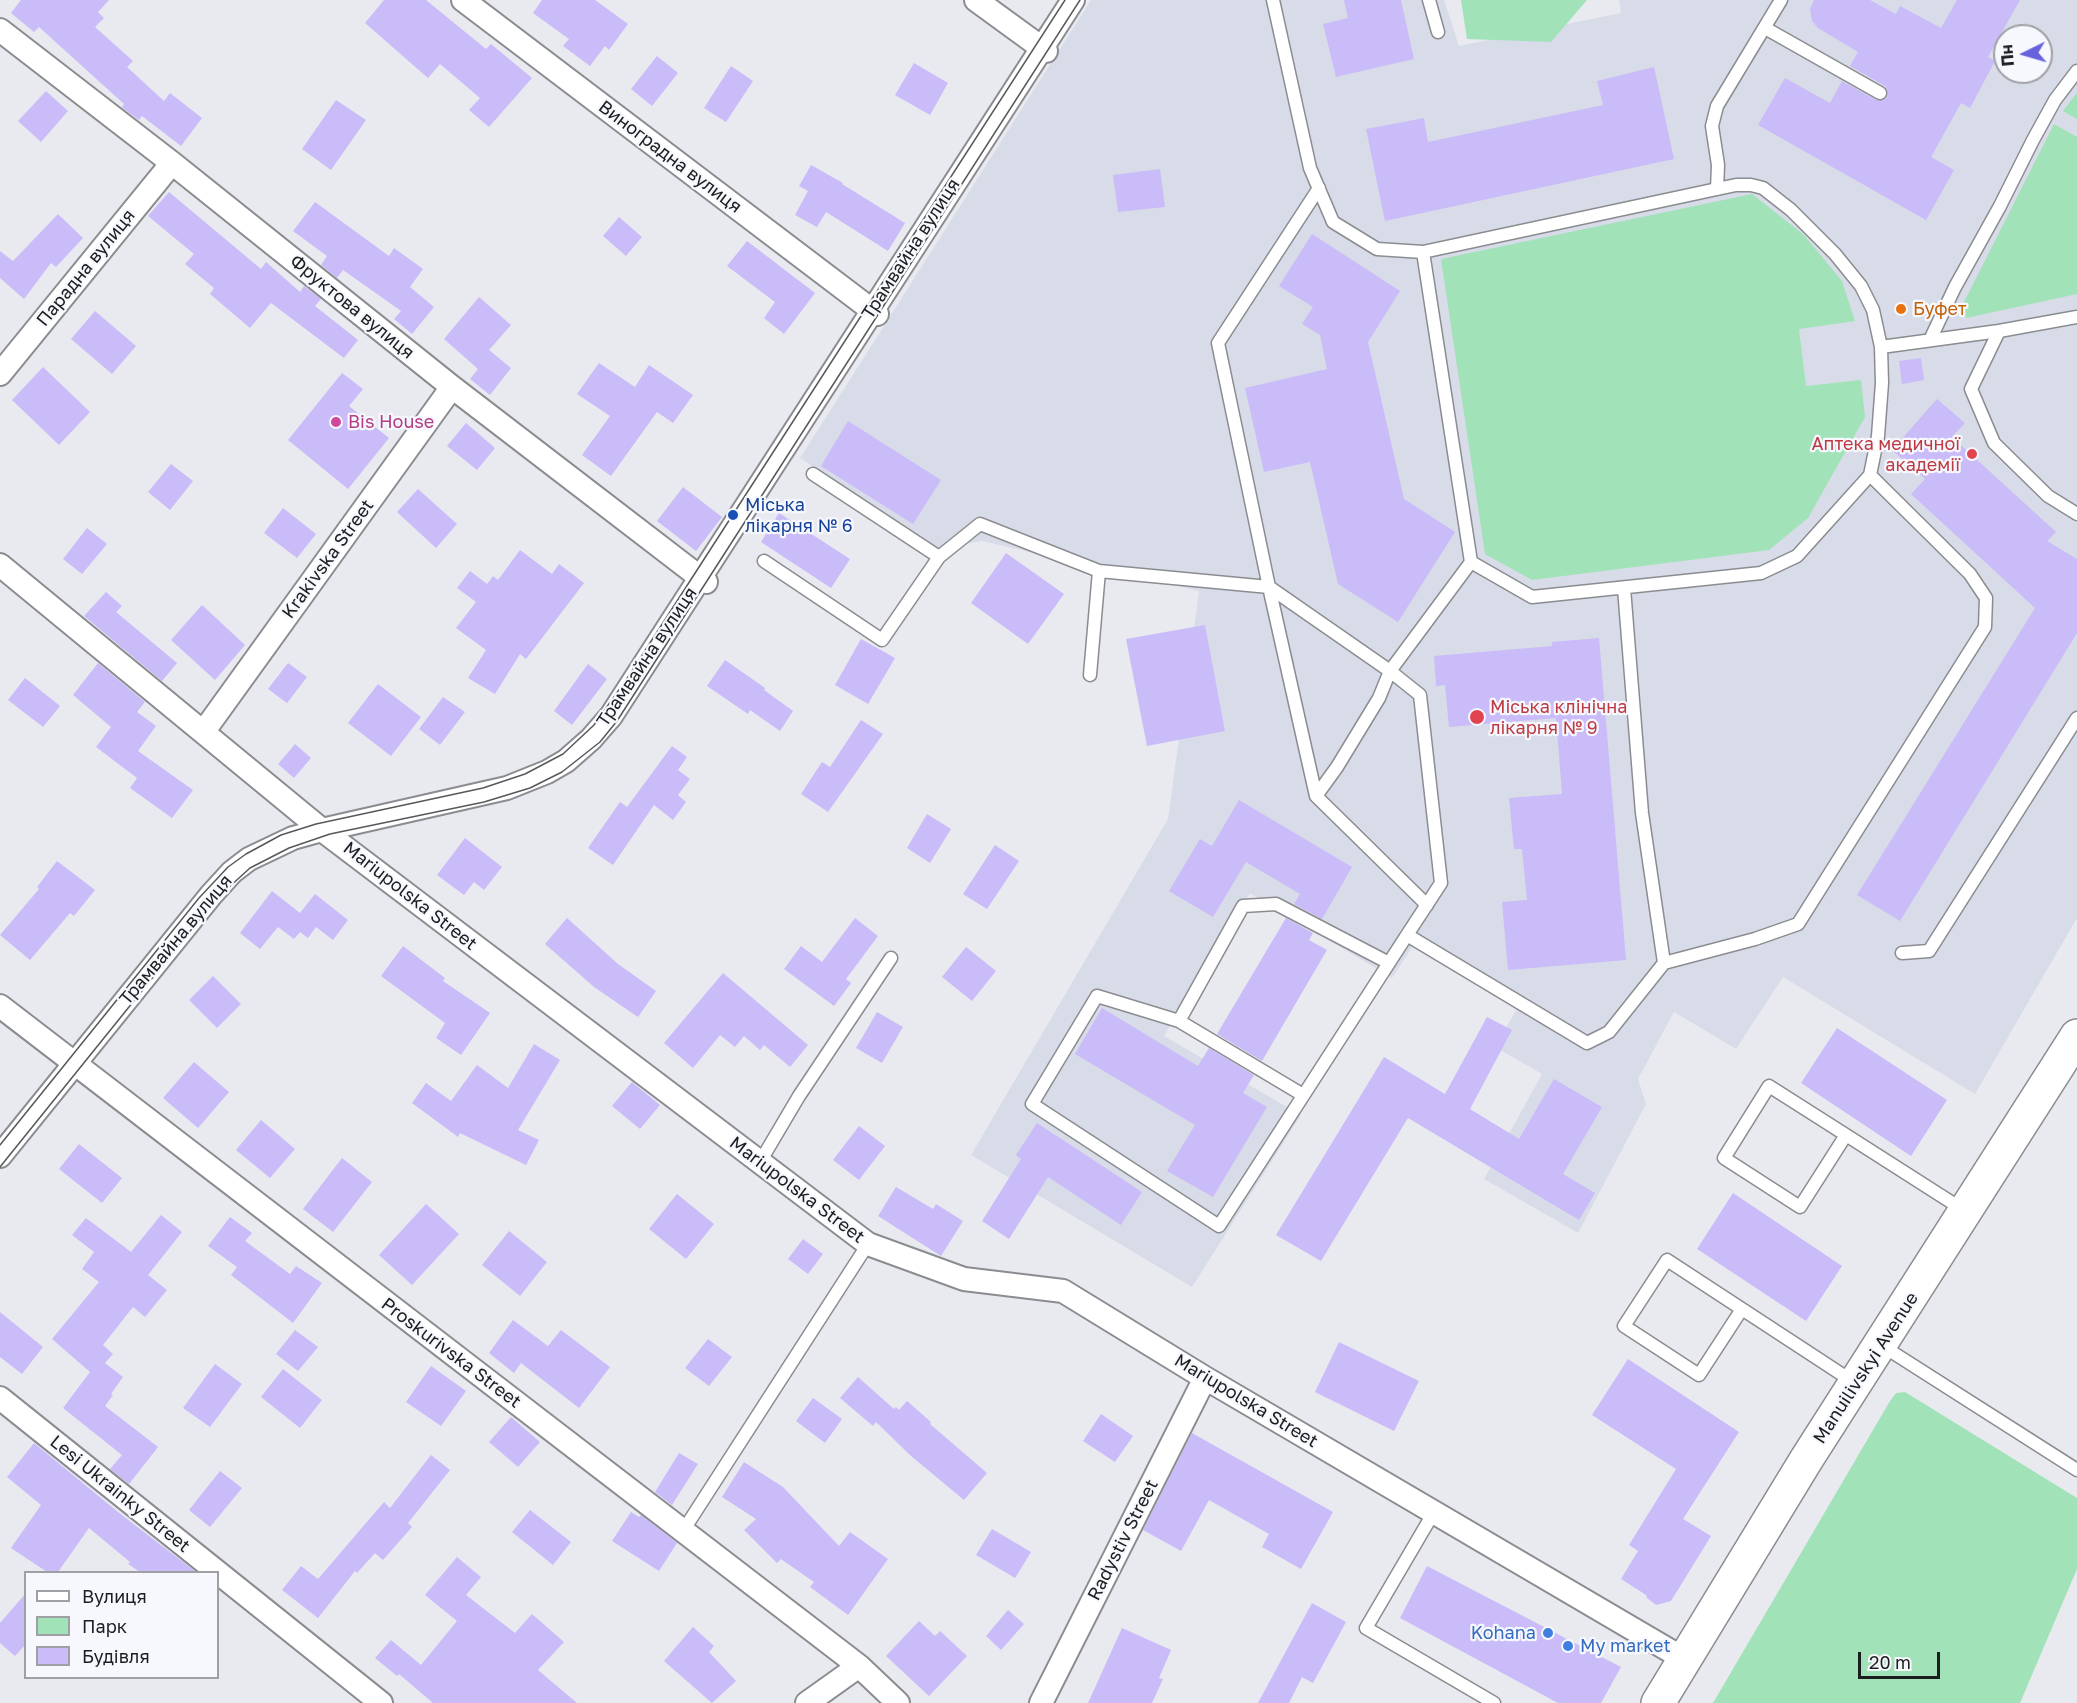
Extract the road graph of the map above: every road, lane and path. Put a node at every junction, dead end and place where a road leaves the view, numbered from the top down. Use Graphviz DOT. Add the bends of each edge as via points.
graph roads {
  1 [pos="463,0"];
  2 [pos="976,0"];
  3 [pos="1073,0"];
  4 [pos="1273,0"];
  5 [pos="1429,0"];
  6 [pos="1781,0"];
  7 [pos="1765,28"];
  8 [pos="0,30"];
  9 [pos="1438,32"];
  10 [pos="1043,49"];
  11 [pos="2077,71"];
  12 [pos="1880,93"];
  13 [pos="172,163"];
  14 [pos="1319,189"];
  15 [pos="1716,189"];
  16 [pos="1423,252"];
  17 [pos="875,312"];
  18 [pos="2077,317"];
  19 [pos="1999,331"];
  20 [pos="1929,340"];
  21 [pos="1881,347"];
  22 [pos="0,374"];
  23 [pos="452,387"];
  24 [pos="813,474"];
  25 [pos="1870,475"];
  26 [pos="2077,514"];
  27 [pos="939,557"];
  28 [pos="764,561"];
  29 [pos="1471,562"];
  30 [pos="0,565"];
  31 [pos="1099,572"];
  32 [pos="703,580"];
  33 [pos="1269,587"];
  34 [pos="1624,588"];
  35 [pos="1390,671"];
  36 [pos="1090,675"];
  37 [pos="2077,718"];
  38 [pos="204,731"];
  39 [pos="1316,796"];
  40 [pos="322,830"];
  41 [pos="1427,904"];
  42 [pos="1407,935"];
  43 [pos="1902,953"];
  44 [pos="891,958"];
  45 [pos="1389,963"];
  46 [pos="1664,963"];
  47 [pos="0,1006"];
  48 [pos="1179,1021"];
  49 [pos="2077,1036"];
  50 [pos="74,1064"];
  51 [pos="1304,1095"];
  52 [pos="1846,1135"];
  53 [pos="0,1156"];
  54 [pos="760,1162"];
  55 [pos="1966,1212"];
  56 [pos="868,1244"];
  57 [pos="1742,1309"];
  58 [pos="1881,1345"];
  59 [pos="1205,1378"];
  60 [pos="1856,1384"];
  61 [pos="0,1398"];
  62 [pos="2077,1470"];
  63 [pos="1434,1512"];
  64 [pos="683,1531"];
  65 [pos="216,1571"];
  66 [pos="219,1573"];
  67 [pos="1684,1659"];
  68 [pos="859,1666"];
  69 [pos="381,1703"];
  70 [pos="807,1703"];
  71 [pos="898,1703"];
  72 [pos="1041,1703"];
  73 [pos="1494,1703"];
  74 [pos="1658,1703"];
  1 -- 17 [label="street, Виноградна вулиця"];
  2 -- 10 [label="street"];
  3 -- 10 [label="street, Трамвайна вулиця"];
  4 -- 14 [label="lane" via="1310,168"];
  5 -- 9 [label="lane"];
  6 -- 7 [label="lane"];
  7 -- 12 [label="lane"];
  7 -- 15 [label="lane" via="1717,105 1712,126 1718,165"];
  8 -- 13 [label="street, Фруктова вулиця"];
  10 -- 17 [label="street, Трамвайна вулиця"];
  11 -- 20 [label="lane" via="2055,100"];
  13 -- 22 [label="street, Парадна вулиця"];
  13 -- 23 [label="street, Фруктова вулиця"];
  14 -- 16 [label="lane" via="1333,222 1377,249"];
  14 -- 33 [label="lane" via="1218,343"];
  15 -- 16 [label="lane"];
  15 -- 21 [label="lane" via="1743,185 1763,188 1791,210 1861,286 1874,310"];
  16 -- 29 [label="lane"];
  17 -- 32 [label="street, Трамвайна вулиця"];
  18 -- 19 [label="lane"];
  19 -- 20 [label="lane"];
  19 -- 26 [label="lane" via="1971,389 1994,443 2048,496"];
  20 -- 21 [label="lane"];
  21 -- 25 [label="lane" via="1878,436"];
  23 -- 32 [label="street, Фруктова вулиця"];
  23 -- 38 [label="street, Krakivska Street"];
  24 -- 27 [label="lane"];
  25 -- 34 [label="lane" via="1797,556 1761,573"];
  25 -- 46 [label="lane" via="1970,574 1986,597 1985,627 1798,924"];
  27 -- 28 [label="lane" via="882,640"];
  27 -- 31 [label="lane" via="980,524"];
  29 -- 34 [label="lane" via="1532,597"];
  29 -- 35 [label="lane"];
  30 -- 38 [label="street, Mariupolska Street"];
  31 -- 33 [label="lane"];
  31 -- 36 [label="lane"];
  32 -- 40 [label="street, Трамвайна вулиця" via="611,716 566,761 507,788"];
  33 -- 35 [label="lane"];
  33 -- 39 [label="lane"];
  34 -- 46 [label="lane" via="1642,813"];
  35 -- 39 [label="lane" via="1379,698"];
  35 -- 41 [label="lane" via="1420,695 1441,883"];
  37 -- 43 [label="lane" via="1929,951"];
  38 -- 40 [label="street, Mariupolska Street"];
  39 -- 41 [label="lane"];
  40 -- 50 [label="street, Трамвайна вулиця" via="270,847 232,872"];
  40 -- 54 [label="street, Mariupolska Street"];
  41 -- 42 [label="lane"];
  42 -- 45 [label="lane"];
  42 -- 46 [label="lane" via="1587,1043 1609,1032"];
  44 -- 54 [label="lane"];
  45 -- 48 [label="lane" via="1276,904 1243,906"];
  45 -- 51 [label="lane"];
  47 -- 50 [label="street, Proskurivska Street"];
  48 -- 51 [label="lane"];
  48 -- 51 [label="lane" via="1097,996 1032,1104 1219,1226"];
  49 -- 55 [label="main road, Manuilivskyi Avenue"];
  50 -- 53 [label="street, Трамвайна вулиця"];
  50 -- 64 [label="street, Proskurivska Street"];
  52 -- 52 [label="lane" via="1769,1086 1724,1158 1800,1207"];
  52 -- 55 [label="lane"];
  54 -- 56 [label="street, Mariupolska Street"];
  55 -- 58 [label="main road, Manuilivskyi Avenue"];
  56 -- 59 [label="street, Mariupolska Street" via="964,1279 1063,1292"];
  56 -- 64 [label="lane"];
  57 -- 57 [label="lane" via="1667,1260 1624,1326 1699,1375"];
  57 -- 60 [label="lane"];
  58 -- 60 [label="main road, Manuilivskyi Avenue"];
  58 -- 62 [label="lane"];
  59 -- 63 [label="street, Mariupolska Street"];
  59 -- 72 [label="street, Radystiv Street"];
  60 -- 67 [label="main road, Manuilivskyi Avenue"];
  61 -- 65 [label="street, Lesi Ukrainky Street"];
  63 -- 67 [label="street, Mariupolska Street"];
  63 -- 73 [label="lane" via="1366,1628"];
  64 -- 68 [label="street, Proskurivska Street"];
  66 -- 69 [label="street, Lesi Ukrainky Street"];
  67 -- 74 [label="main road, Manuilivskyi Avenue"];
  68 -- 70 [label="street"];
  68 -- 71 [label="street, Proskurivska Street"];
}
